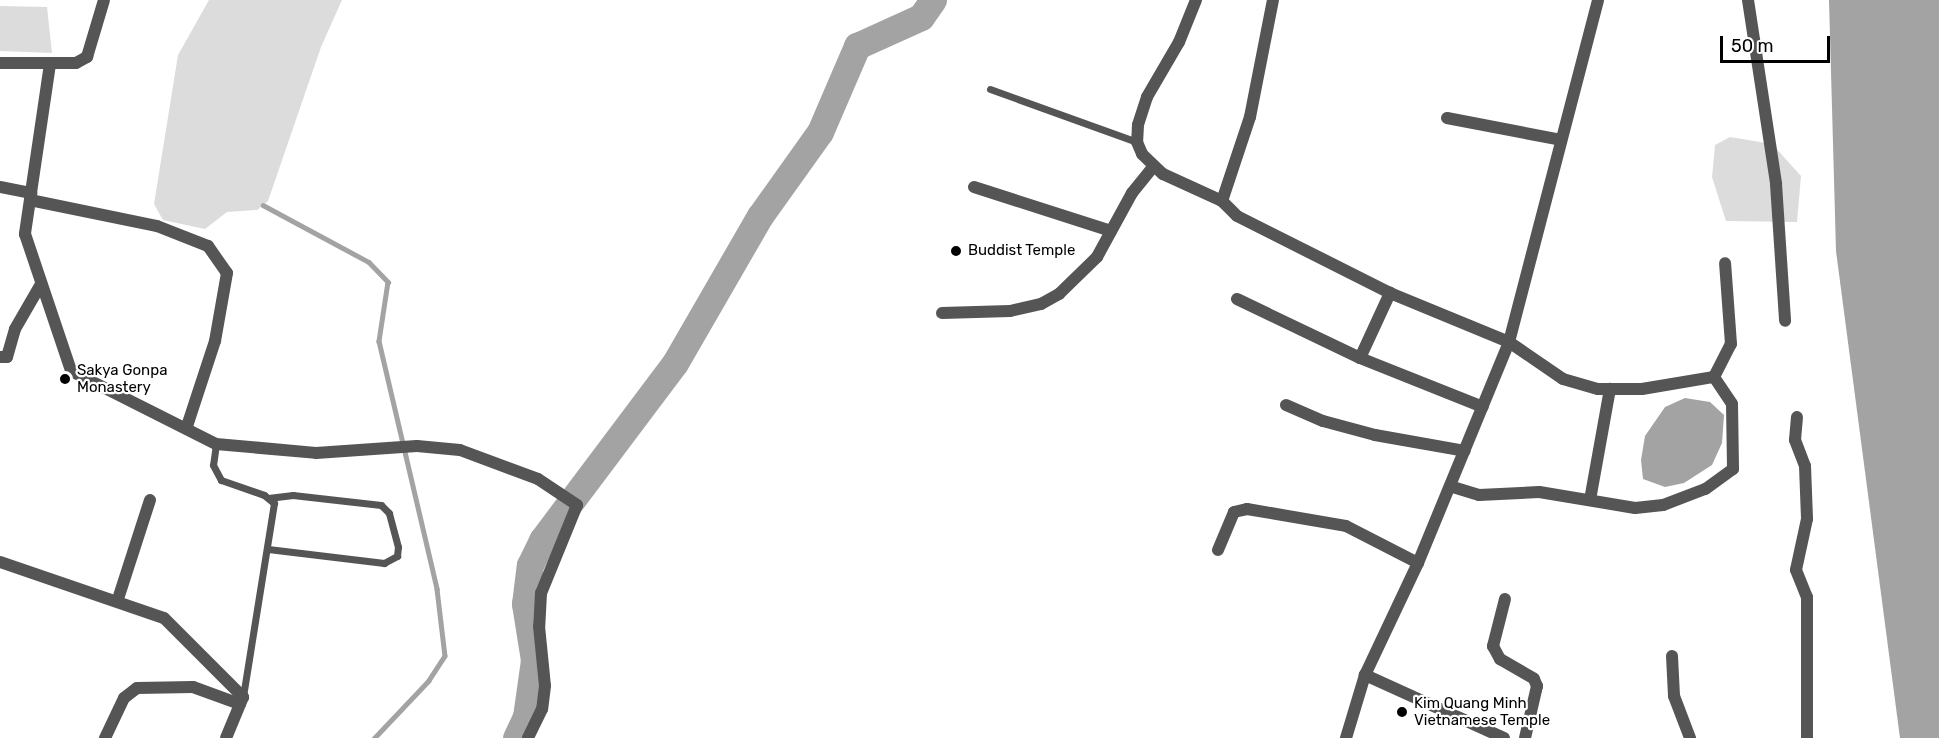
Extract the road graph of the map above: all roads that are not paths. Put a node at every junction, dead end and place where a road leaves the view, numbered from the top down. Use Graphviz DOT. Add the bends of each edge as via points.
graph roads {
  1 [pos="104,0"];
  2 [pos="1196,0"];
  3 [pos="1273,0"];
  4 [pos="1598,0"];
  5 [pos="1748,0"];
  6 [pos="0,63"];
  7 [pos="50,64"];
  8 [pos="990,89"];
  9 [pos="1447,117"];
  10 [pos="1561,140"];
  11 [pos="1137,142"];
  12 [pos="1154,166"];
  13 [pos="0,187"];
  14 [pos="974,187"];
  15 [pos="30,197"];
  16 [pos="1222,201"];
  17 [pos="1111,231"];
  18 [pos="1725,263"];
  19 [pos="41,284"];
  20 [pos="1390,293"];
  21 [pos="1237,299"];
  22 [pos="942,313"];
  23 [pos="1785,321"];
  24 [pos="1509,342"];
  25 [pos="0,357"];
  26 [pos="1360,358"];
  27 [pos="1714,377"];
  28 [pos="1610,389"];
  29 [pos="1286,405"];
  30 [pos="1483,407"];
  31 [pos="1797,417"];
  32 [pos="187,426"];
  33 [pos="216,444"];
  34 [pos="1465,451"];
  35 [pos="1450,486"];
  36 [pos="270,498"];
  37 [pos="150,500"];
  38 [pos="1590,500"];
  39 [pos="268,549"];
  40 [pos="1218,550"];
  41 [pos="0,562"];
  42 [pos="1418,563"];
  43 [pos="118,599"];
  44 [pos="1506,599"];
  45 [pos="1672,656"];
  46 [pos="1365,675"];
  47 [pos="242,701"];
  48 [pos="105,738"];
  49 [pos="226,738"];
  50 [pos="528,738"];
  51 [pos="1346,738"];
  52 [pos="1504,738"];
  53 [pos="1525,738"];
  54 [pos="1690,738"];
  55 [pos="1807,738"];
  1 -- 7 [label="street" via="87,57 76,63"];
  2 -- 11 [label="street" via="1179,42 1147,98"];
  3 -- 16 [label="street" via="1250,117"];
  4 -- 10 [label="street"];
  5 -- 23 [label="street" via="1776,184"];
  6 -- 7 [label="street"];
  7 -- 15 [label="street"];
  8 -- 11 [label="lane"];
  9 -- 10 [label="street"];
  10 -- 24 [label="street"];
  11 -- 12 [label="street"];
  12 -- 16 [label="street"];
  12 -- 17 [label="street" via="1132,193"];
  13 -- 15 [label="street"];
  14 -- 17 [label="street"];
  15 -- 19 [label="street" via="25,234"];
  15 -- 32 [label="street" via="157,226 208,246 227,273 215,341"];
  16 -- 20 [label="street" via="1237,216"];
  17 -- 22 [label="street" via="1082,273 1041,304 1010,311"];
  18 -- 27 [label="street" via="1731,344"];
  19 -- 25 [label="street" via="15,329 7,357"];
  19 -- 32 [label="street" via="71,371"];
  20 -- 24 [label="street"];
  20 -- 26 [label="street"];
  21 -- 26 [label="street"];
  24 -- 28 [label="street" via="1563,379"];
  24 -- 30 [label="street"];
  26 -- 30 [label="street"];
  27 -- 28 [label="street" via="1642,389"];
  27 -- 38 [label="street" via="1732,404 1733,469 1705,489 1663,505 1635,508"];
  28 -- 38 [label="street"];
  29 -- 34 [label="street" via="1323,421 1375,435"];
  30 -- 34 [label="street"];
  31 -- 55 [label="street" via="1795,440 1805,466 1807,519 1796,570 1807,597"];
  32 -- 33 [label="street"];
  33 -- 36 [label="lane" via="213,465 221,480"];
  33 -- 50 [label="street" via="283,452 417,446 468,452 561,491 577,505 541,593 539,626 545,686 542,709"];
  34 -- 35 [label="street"];
  35 -- 38 [label="street" via="1479,495 1539,492"];
  35 -- 42 [label="street"];
  36 -- 39 [label="lane" via="274,510"];
  36 -- 39 [label="lane" via="293,495 381,505 389,513 398,547 397,556 384,563"];
  37 -- 43 [label="street"];
  39 -- 47 [label="lane"];
  40 -- 42 [label="street" via="1234,512 1247,509 1346,526"];
  41 -- 43 [label="street"];
  42 -- 46 [label="street"];
  43 -- 47 [label="street" via="164,618"];
  44 -- 53 [label="street" via="1493,646 1500,659 1534,679 1537,686"];
  45 -- 54 [label="street" via="1674,696"];
  46 -- 51 [label="street"];
  46 -- 52 [label="street"];
  47 -- 48 [label="street" via="193,687 137,688 124,698"];
  47 -- 49 [label="street"];
}
